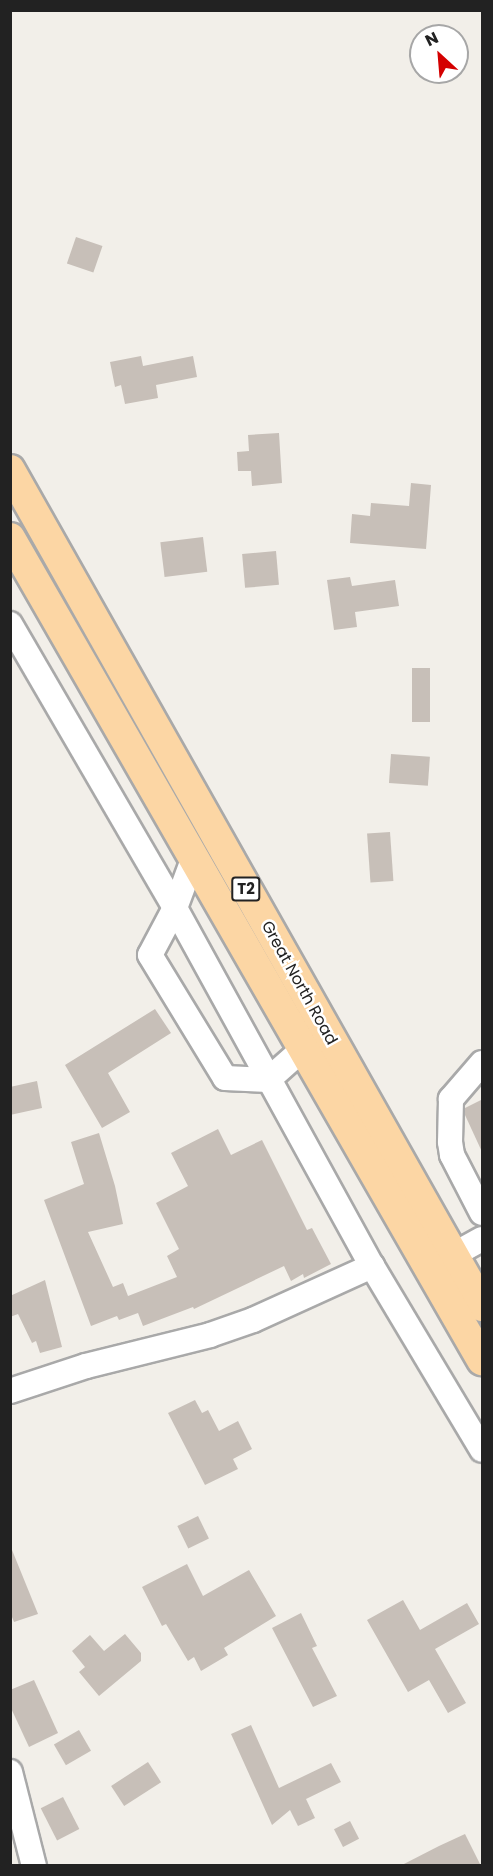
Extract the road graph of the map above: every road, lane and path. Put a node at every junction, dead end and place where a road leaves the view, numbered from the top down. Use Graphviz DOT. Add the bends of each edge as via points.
graph roads {
  1 [pos="10,470"];
  2 [pos="10,538"];
  3 [pos="10,624"];
  4 [pos="194,857"];
  5 [pos="175,908"];
  6 [pos="304,1048"];
  7 [pos="483,1063"];
  8 [pos="268,1080"];
  9 [pos="483,1213"];
  10 [pos="483,1239"];
  11 [pos="453,1255"];
  12 [pos="372,1266"];
  13 [pos="483,1306"];
  14 [pos="483,1360"];
  15 [pos="10,1391"];
  16 [pos="483,1450"];
  17 [pos="10,1772"];
  18 [pos="34,1866"];
  1 -- 11 [label="main road, Great North Road / T2"];
  2 -- 4 [label="main road, Great North Road / T2"];
  3 -- 5 [label="street"];
  4 -- 5 [label="street"];
  4 -- 6 [label="main road, Great North Road / T2"];
  5 -- 8 [label="street"];
  5 -- 8 [label="street" via="150,955 225,1078"];
  6 -- 8 [label="street"];
  6 -- 14 [label="main road, Great North Road / T2"];
  7 -- 9 [label="street" via="451,1099 450,1142 452,1155"];
  8 -- 12 [label="street"];
  10 -- 11 [label="street"];
  11 -- 13 [label="main road, Great North Road / T2"];
  12 -- 15 [label="street" via="253,1320 210,1335 86,1366"];
  12 -- 16 [label="street"];
  17 -- 18 [label="street"];
}
